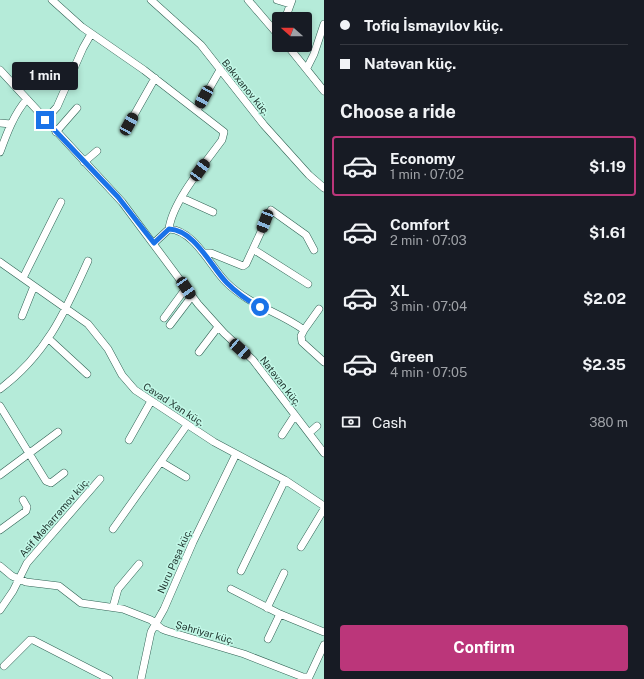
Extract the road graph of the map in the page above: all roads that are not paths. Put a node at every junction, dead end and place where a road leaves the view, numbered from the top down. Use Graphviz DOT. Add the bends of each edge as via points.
graph roads {
  1 [pos="52,0"];
  2 [pos="151,0"];
  3 [pos="248,0"];
  4 [pos="277,0"];
  5 [pos="291,2"];
  6 [pos="287,12"];
  7 [pos="324,24"];
  8 [pos="272,26"];
  9 [pos="91,34"];
  10 [pos="293,52"];
  11 [pos="307,68"];
  12 [pos="0,70"];
  13 [pos="220,70"];
  14 [pos="155,78"];
  15 [pos="324,91"];
  16 [pos="27,99"];
  17 [pos="77,108"];
  18 [pos="197,110"];
  19 [pos="45,120"];
  20 [pos="0,123"];
  21 [pos="11,124"];
  22 [pos="129,124"];
  23 [pos="56,132"];
  24 [pos="96,151"];
  25 [pos="0,152"];
  26 [pos="84,162"];
  27 [pos="324,188"];
  28 [pos="182,198"];
  29 [pos="61,202"];
  30 [pos="213,212"];
  31 [pos="169,229"];
  32 [pos="154,243"];
  33 [pos="253,249"];
  34 [pos="314,250"];
  35 [pos="204,253"];
  36 [pos="88,261"];
  37 [pos="0,262"];
  38 [pos="23,278"];
  39 [pos="308,284"];
  40 [pos="34,286"];
  41 [pos="186,288"];
  42 [pos="192,296"];
  43 [pos="319,308"];
  44 [pos="66,309"];
  45 [pos="22,316"];
  46 [pos="164,318"];
  47 [pos="170,325"];
  48 [pos="218,327"];
  49 [pos="304,330"];
  50 [pos="49,339"];
  51 [pos="199,352"];
  52 [pos="324,362"];
  53 [pos="87,374"];
  54 [pos="0,389"];
  55 [pos="151,401"];
  56 [pos="0,406"];
  57 [pos="295,415"];
  58 [pos="187,425"];
  59 [pos="317,426"];
  60 [pos="58,432"];
  61 [pos="309,433"];
  62 [pos="282,435"];
  63 [pos="129,440"];
  64 [pos="29,453"];
  65 [pos="324,453"];
  66 [pos="236,454"];
  67 [pos="161,462"];
  68 [pos="64,473"];
  69 [pos="0,475"];
  70 [pos="186,477"];
  71 [pos="100,479"];
  72 [pos="285,480"];
  73 [pos="22,500"];
  74 [pos="324,506"];
  75 [pos="324,509"];
  76 [pos="0,530"];
  77 [pos="113,530"];
  78 [pos="300,547"];
  79 [pos="139,564"];
  80 [pos="0,566"];
  81 [pos="241,571"];
  82 [pos="284,573"];
  83 [pos="19,579"];
  84 [pos="231,589"];
  85 [pos="113,607"];
  86 [pos="267,608"];
  87 [pos="0,610"];
  88 [pos="280,614"];
  89 [pos="156,624"];
  90 [pos="324,632"];
  91 [pos="268,639"];
  92 [pos="324,644"];
  93 [pos="4,666"];
  94 [pos="109,679"];
  95 [pos="141,679"];
  1 -- 9 [label="street"];
  2 -- 13 [label="street, Bakıxanov küç." via="194,39"];
  3 -- 8 [label="street"];
  4 -- 5 [label="street"];
  5 -- 6 [label="street"];
  7 -- 11 [label="street"];
  9 -- 14 [label="street"];
  9 -- 19 [label="street" via="57,107"];
  10 -- 11 [label="street"];
  11 -- 15 [label="street"];
  12 -- 16 [label="street, Natəvan küç."];
  13 -- 18 [label="street"];
  13 -- 27 [label="street, Bakıxanov küç." via="264,125"];
  14 -- 18 [label="street"];
  14 -- 22 [label="street"];
  16 -- 19 [label="street, Natəvan küç."];
  16 -- 21 [label="street"];
  17 -- 23 [label="street"];
  18 -- 28 [label="street" via="223,129 224,135"];
  19 -- 23 [label="street, Natəvan küç."];
  20 -- 21 [label="street"];
  21 -- 25 [label="street"];
  23 -- 26 [label="street, Natəvan küç."];
  24 -- 26 [label="street"];
  26 -- 32 [label="street, Natəvan küç." via="122,202"];
  28 -- 30 [label="street"];
  28 -- 31 [label="street"];
  29 -- 38 [label="street"];
  31 -- 32 [label="street"];
  31 -- 35 [label="street" via="178,231"];
  32 -- 41 [label="street, Natəvan küç."];
  33 -- 34 [label="street" via="271,210 306,235"];
  33 -- 35 [label="street" via="243,266 211,253"];
  33 -- 39 [label="street"];
  35 -- 49 [label="street" via="220,275 239,293 252,303"];
  36 -- 44 [label="street"];
  37 -- 38 [label="street, Cavad Xan küç."];
  38 -- 40 [label="street, Cavad Xan küç."];
  40 -- 44 [label="street, Cavad Xan küç."];
  40 -- 45 [label="street"];
  41 -- 42 [label="street, Natəvan küç."];
  41 -- 46 [label="street"];
  42 -- 47 [label="street"];
  42 -- 48 [label="street, Natəvan küç."];
  43 -- 49 [label="street"];
  44 -- 50 [label="street"];
  44 -- 55 [label="street, Cavad Xan küç." via="94,330 128,384"];
  48 -- 51 [label="street"];
  48 -- 57 [label="street, Natəvan küç." via="253,360"];
  49 -- 52 [label="street" via="302,342"];
  50 -- 53 [label="street"];
  50 -- 54 [label="street" via="20,372"];
  55 -- 58 [label="street, Cavad Xan küç."];
  55 -- 63 [label="street"];
  56 -- 64 [label="street"];
  57 -- 61 [label="street, Natəvan küç."];
  57 -- 62 [label="street"];
  58 -- 66 [label="street, Cavad Xan küç."];
  58 -- 67 [label="street"];
  59 -- 61 [label="street"];
  60 -- 64 [label="street"];
  61 -- 65 [label="street, Natəvan küç."];
  64 -- 68 [label="street" via="48,483"];
  64 -- 69 [label="street"];
  66 -- 72 [label="street, Cavad Xan küç."];
  66 -- 89 [label="street, Nuru Paşa küç."];
  67 -- 70 [label="street"];
  67 -- 77 [label="street"];
  71 -- 83 [label="street, Asif Məhərrəmov küç." via="27,563"];
  72 -- 74 [label="street, Cavad Xan küç."];
  72 -- 81 [label="street"];
  73 -- 76 [label="street" via="27,507 26,511"];
  75 -- 78 [label="street"];
  79 -- 85 [label="street" via="122,583"];
  80 -- 83 [label="street, Şəhriyar küç."];
  82 -- 86 [label="street"];
  83 -- 85 [label="street, Şəhriyar küç." via="59,586 76,601 86,605"];
  83 -- 87 [label="street, Asif Məhərrəmov küç."];
  84 -- 86 [label="street"];
  85 -- 89 [label="street, Şəhriyar küç." via="143,616"];
  86 -- 88 [label="street"];
  88 -- 90 [label="street"];
  88 -- 91 [label="street"];
  89 -- 92 [label="street, Şəhriyar küç." via="168,631 244,654 306,678 310,675"];
  89 -- 95 [label="street, Nuru Paşa küç." via="151,632"];
  93 -- 94 [label="street" via="30,640 33,640"];
}
